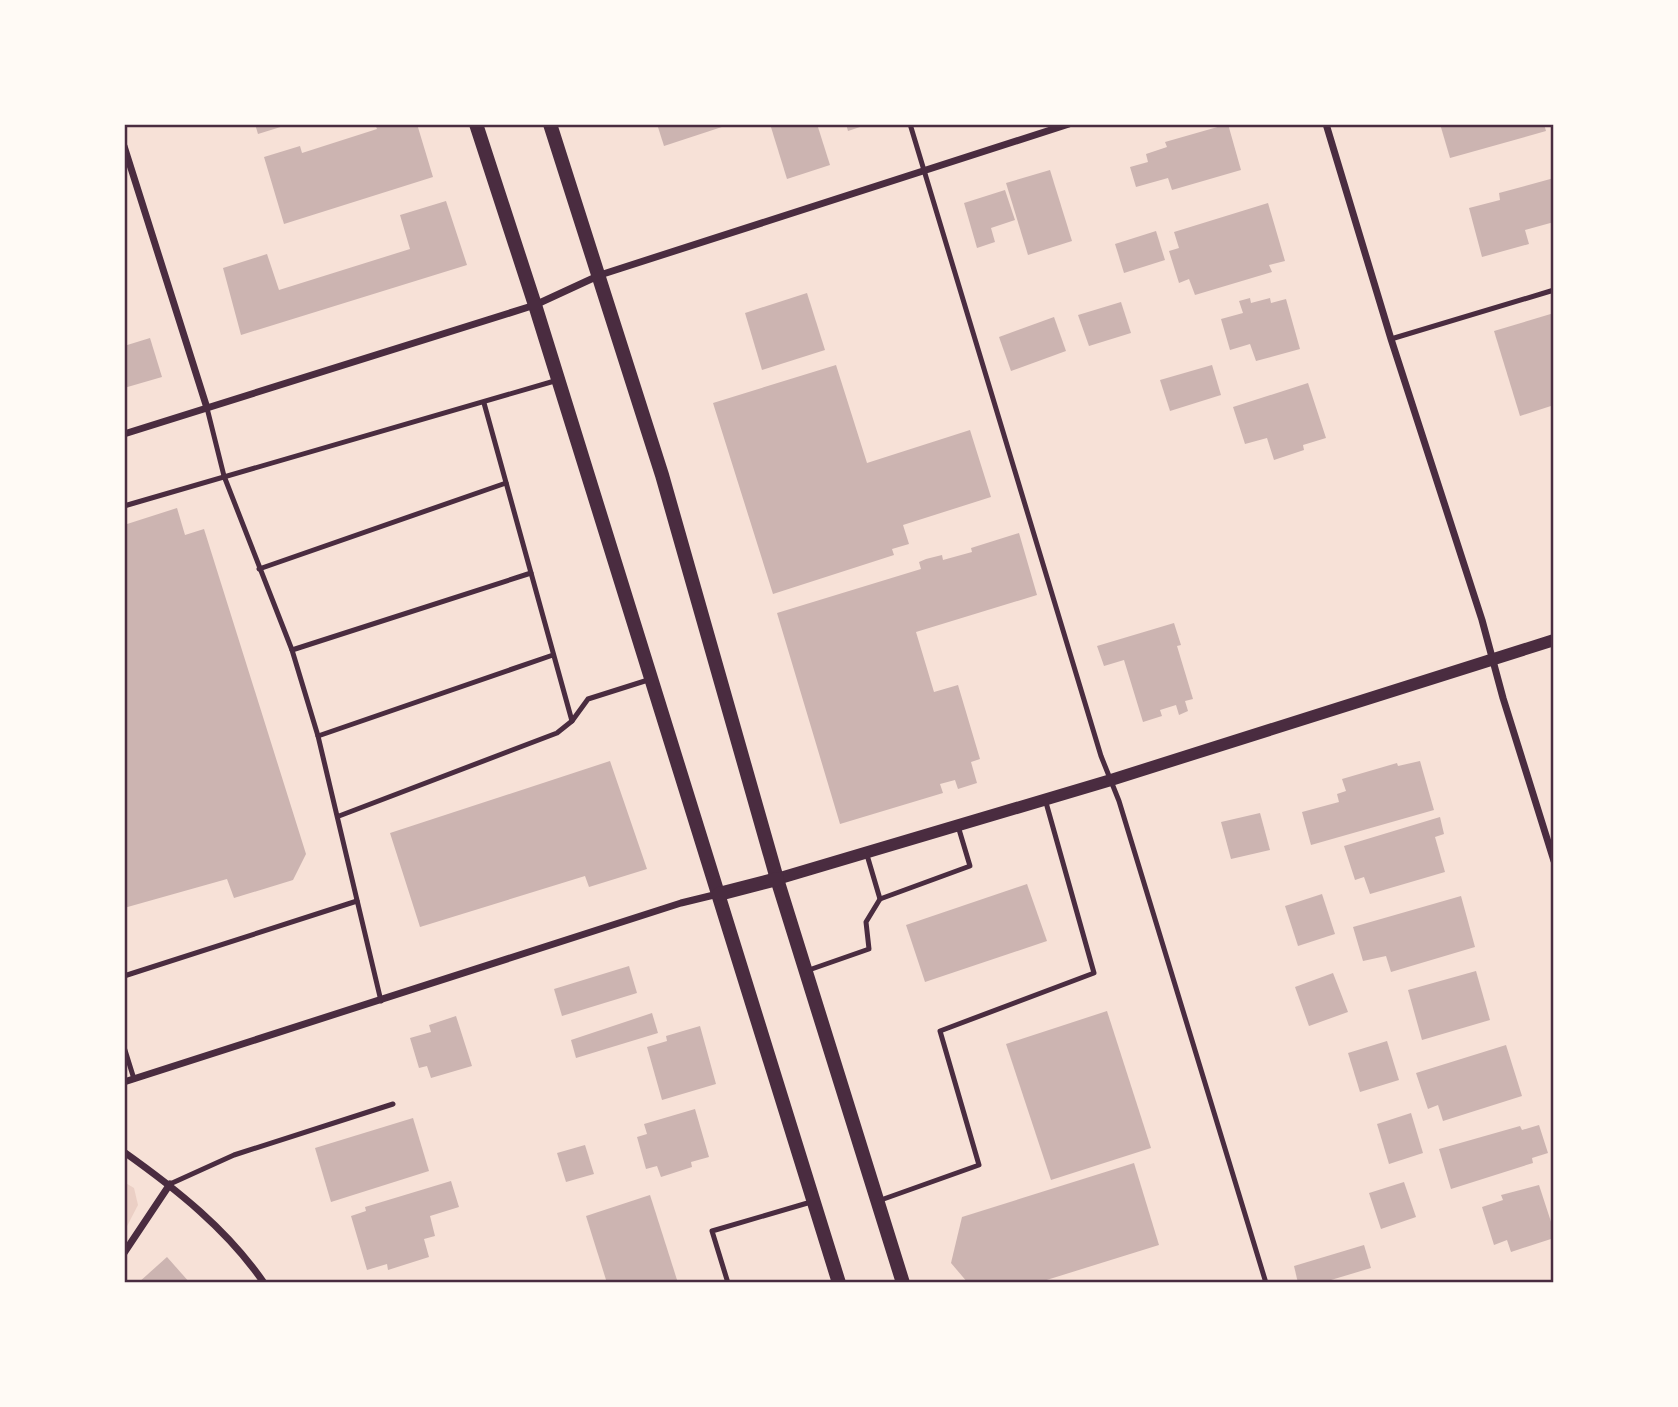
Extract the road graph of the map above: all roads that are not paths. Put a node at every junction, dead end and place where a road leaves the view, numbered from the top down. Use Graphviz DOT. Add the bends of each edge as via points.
graph roads {
  1 [pos="476,124"];
  2 [pos="550,124"];
  3 [pos="910,124"];
  4 [pos="1069,124"];
  5 [pos="1326,124"];
  6 [pos="124,146"];
  7 [pos="925,170"];
  8 [pos="600,275"];
  9 [pos="1554,290"];
  10 [pos="535,304"];
  11 [pos="1391,339"];
  12 [pos="558,380"];
  13 [pos="484,403"];
  14 [pos="207,408"];
  15 [pos="124,434"];
  16 [pos="224,476"];
  17 [pos="506,483"];
  18 [pos="124,506"];
  19 [pos="259,569"];
  20 [pos="531,573"];
  21 [pos="1554,640"];
  22 [pos="292,650"];
  23 [pos="553,655"];
  24 [pos="1493,657"];
  25 [pos="651,679"];
  26 [pos="572,721"];
  27 [pos="318,736"];
  28 [pos="1111,780"];
  29 [pos="1045,799"];
  30 [pos="339,816"];
  31 [pos="958,826"];
  32 [pos="866,853"];
  33 [pos="1554,862"];
  34 [pos="777,880"];
  35 [pos="719,894"];
  36 [pos="880,899"];
  37 [pos="357,901"];
  38 [pos="805,971"];
  39 [pos="124,976"];
  40 [pos="380,1001"];
  41 [pos="124,1047"];
  42 [pos="134,1079"];
  43 [pos="124,1082"];
  44 [pos="393,1104"];
  45 [pos="124,1152"];
  46 [pos="170,1184"];
  47 [pos="814,1201"];
  48 [pos="878,1201"];
  49 [pos="124,1253"];
  50 [pos="264,1283"];
  51 [pos="728,1283"];
  52 [pos="839,1283"];
  53 [pos="903,1283"];
  54 [pos="1266,1283"];
  1 -- 10 [label="main road"];
  2 -- 8 [label="main road"];
  3 -- 7 [label="lane"];
  4 -- 7 [label="street"];
  5 -- 11 [label="street"];
  6 -- 14 [label="street"];
  7 -- 8 [label="street"];
  7 -- 28 [label="lane"];
  8 -- 10 [label="street"];
  8 -- 34 [label="main road"];
  9 -- 11 [label="lane"];
  10 -- 12 [label="main road"];
  10 -- 14 [label="street"];
  11 -- 24 [label="street"];
  12 -- 13 [label="lane"];
  12 -- 25 [label="main road"];
  13 -- 16 [label="lane"];
  13 -- 17 [label="lane"];
  14 -- 15 [label="street"];
  14 -- 16 [label="lane"];
  16 -- 18 [label="lane"];
  16 -- 19 [label="lane"];
  17 -- 19 [label="lane"];
  17 -- 20 [label="lane"];
  19 -- 22 [label="lane"];
  20 -- 22 [label="lane"];
  20 -- 23 [label="lane"];
  21 -- 24 [label="street"];
  22 -- 27 [label="lane"];
  23 -- 26 [label="lane"];
  23 -- 27 [label="lane"];
  24 -- 28 [label="street"];
  24 -- 33 [label="street"];
  25 -- 26 [label="lane" via="588,699"];
  25 -- 35 [label="main road"];
  26 -- 30 [label="lane" via="557,733"];
  27 -- 30 [label="lane"];
  28 -- 29 [label="street"];
  28 -- 54 [label="lane"];
  29 -- 31 [label="street"];
  29 -- 48 [label="lane" via="1094,973 940,1031 979,1165"];
  30 -- 37 [label="lane"];
  31 -- 32 [label="street"];
  31 -- 36 [label="lane" via="970,866"];
  32 -- 34 [label="street"];
  32 -- 36 [label="lane"];
  34 -- 35 [label="main road"];
  34 -- 38 [label="main road"];
  35 -- 40 [label="street"];
  35 -- 47 [label="main road"];
  36 -- 38 [label="lane" via="866,922 869,949"];
  37 -- 39 [label="lane"];
  37 -- 40 [label="lane"];
  38 -- 48 [label="main road"];
  40 -- 42 [label="street"];
  41 -- 42 [label="lane"];
  42 -- 43 [label="street"];
  44 -- 46 [label="lane" via="234,1155"];
  45 -- 46 [label="street"];
  46 -- 49 [label="street"];
  46 -- 50 [label="street" via="222,1232"];
  47 -- 51 [label="lane" via="712,1231"];
  47 -- 52 [label="main road"];
  48 -- 53 [label="main road"];
}
